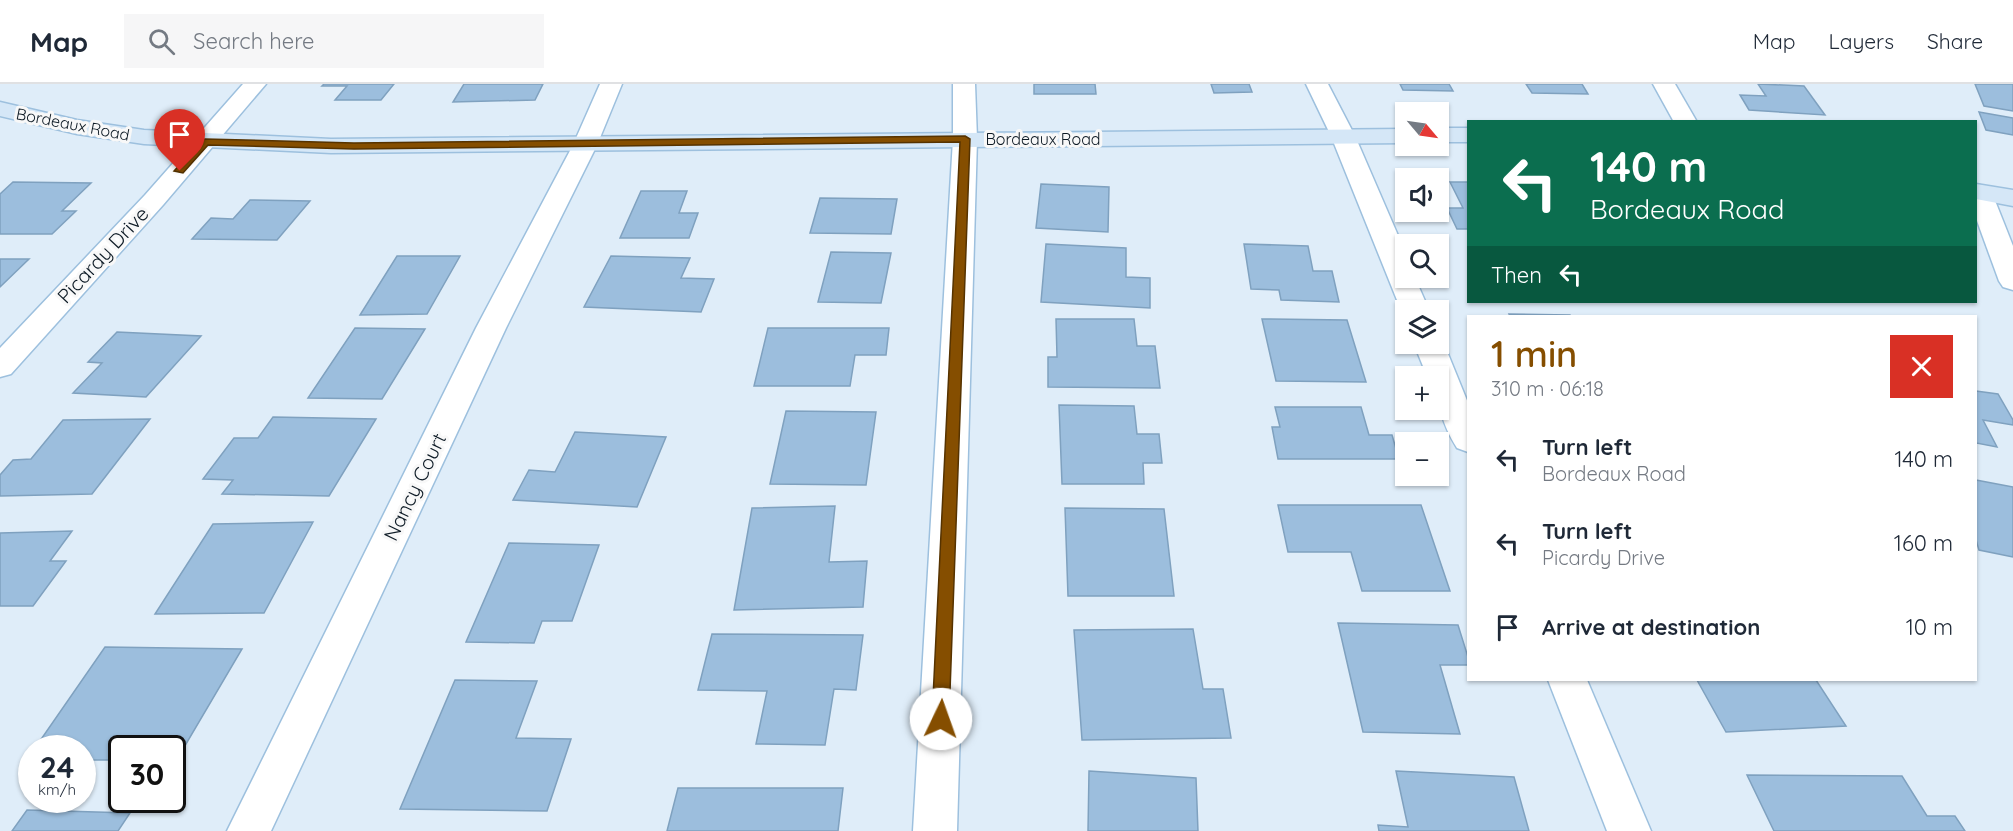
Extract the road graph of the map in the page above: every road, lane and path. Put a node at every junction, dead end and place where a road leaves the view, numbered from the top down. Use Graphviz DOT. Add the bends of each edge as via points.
graph roads {
  1 [pos="255,84"];
  2 [pos="610,84"];
  3 [pos="963,84"];
  4 [pos="1317,84"];
  5 [pos="1664,84"];
  6 [pos="0,109"];
  7 [pos="1685,120"];
  8 [pos="1449,135"];
  9 [pos="1467,135"];
  10 [pos="1342,136"];
  11 [pos="1395,136"];
  12 [pos="965,139"];
  13 [pos="205,142"];
  14 [pos="585,145"];
  15 [pos="1977,192"];
  16 [pos="2013,198"];
  17 [pos="2013,281"];
  18 [pos="1411,300"];
  19 [pos="1433,354"];
  20 [pos="0,367"];
  21 [pos="1467,438"];
  22 [pos="1568,681"];
  23 [pos="249,831"];
  24 [pos="935,831"];
  25 [pos="1629,831"];
  1 -- 13 [label="street, Picardy Drive"];
  2 -- 14 [label="street, Nancy Court"];
  3 -- 12 [label="street"];
  4 -- 10 [label="street"];
  5 -- 7 [label="street"];
  6 -- 13 [label="street, Bordeaux Road" via="77,127"];
  8 -- 9 [label="street"];
  10 -- 11 [label="street, Bordeaux Road"];
  10 -- 12 [label="street, Bordeaux Road"];
  10 -- 18 [label="street"];
  12 -- 14 [label="street, Bordeaux Road"];
  12 -- 24 [label="street"];
  13 -- 14 [label="street, Bordeaux Road" via="331,146"];
  13 -- 20 [label="street, Picardy Drive"];
  14 -- 23 [label="street, Nancy Court" via="491,328"];
  15 -- 16 [label="street"];
  15 -- 17 [label="street"];
  19 -- 21 [label="street"];
  22 -- 25 [label="street"];
}
